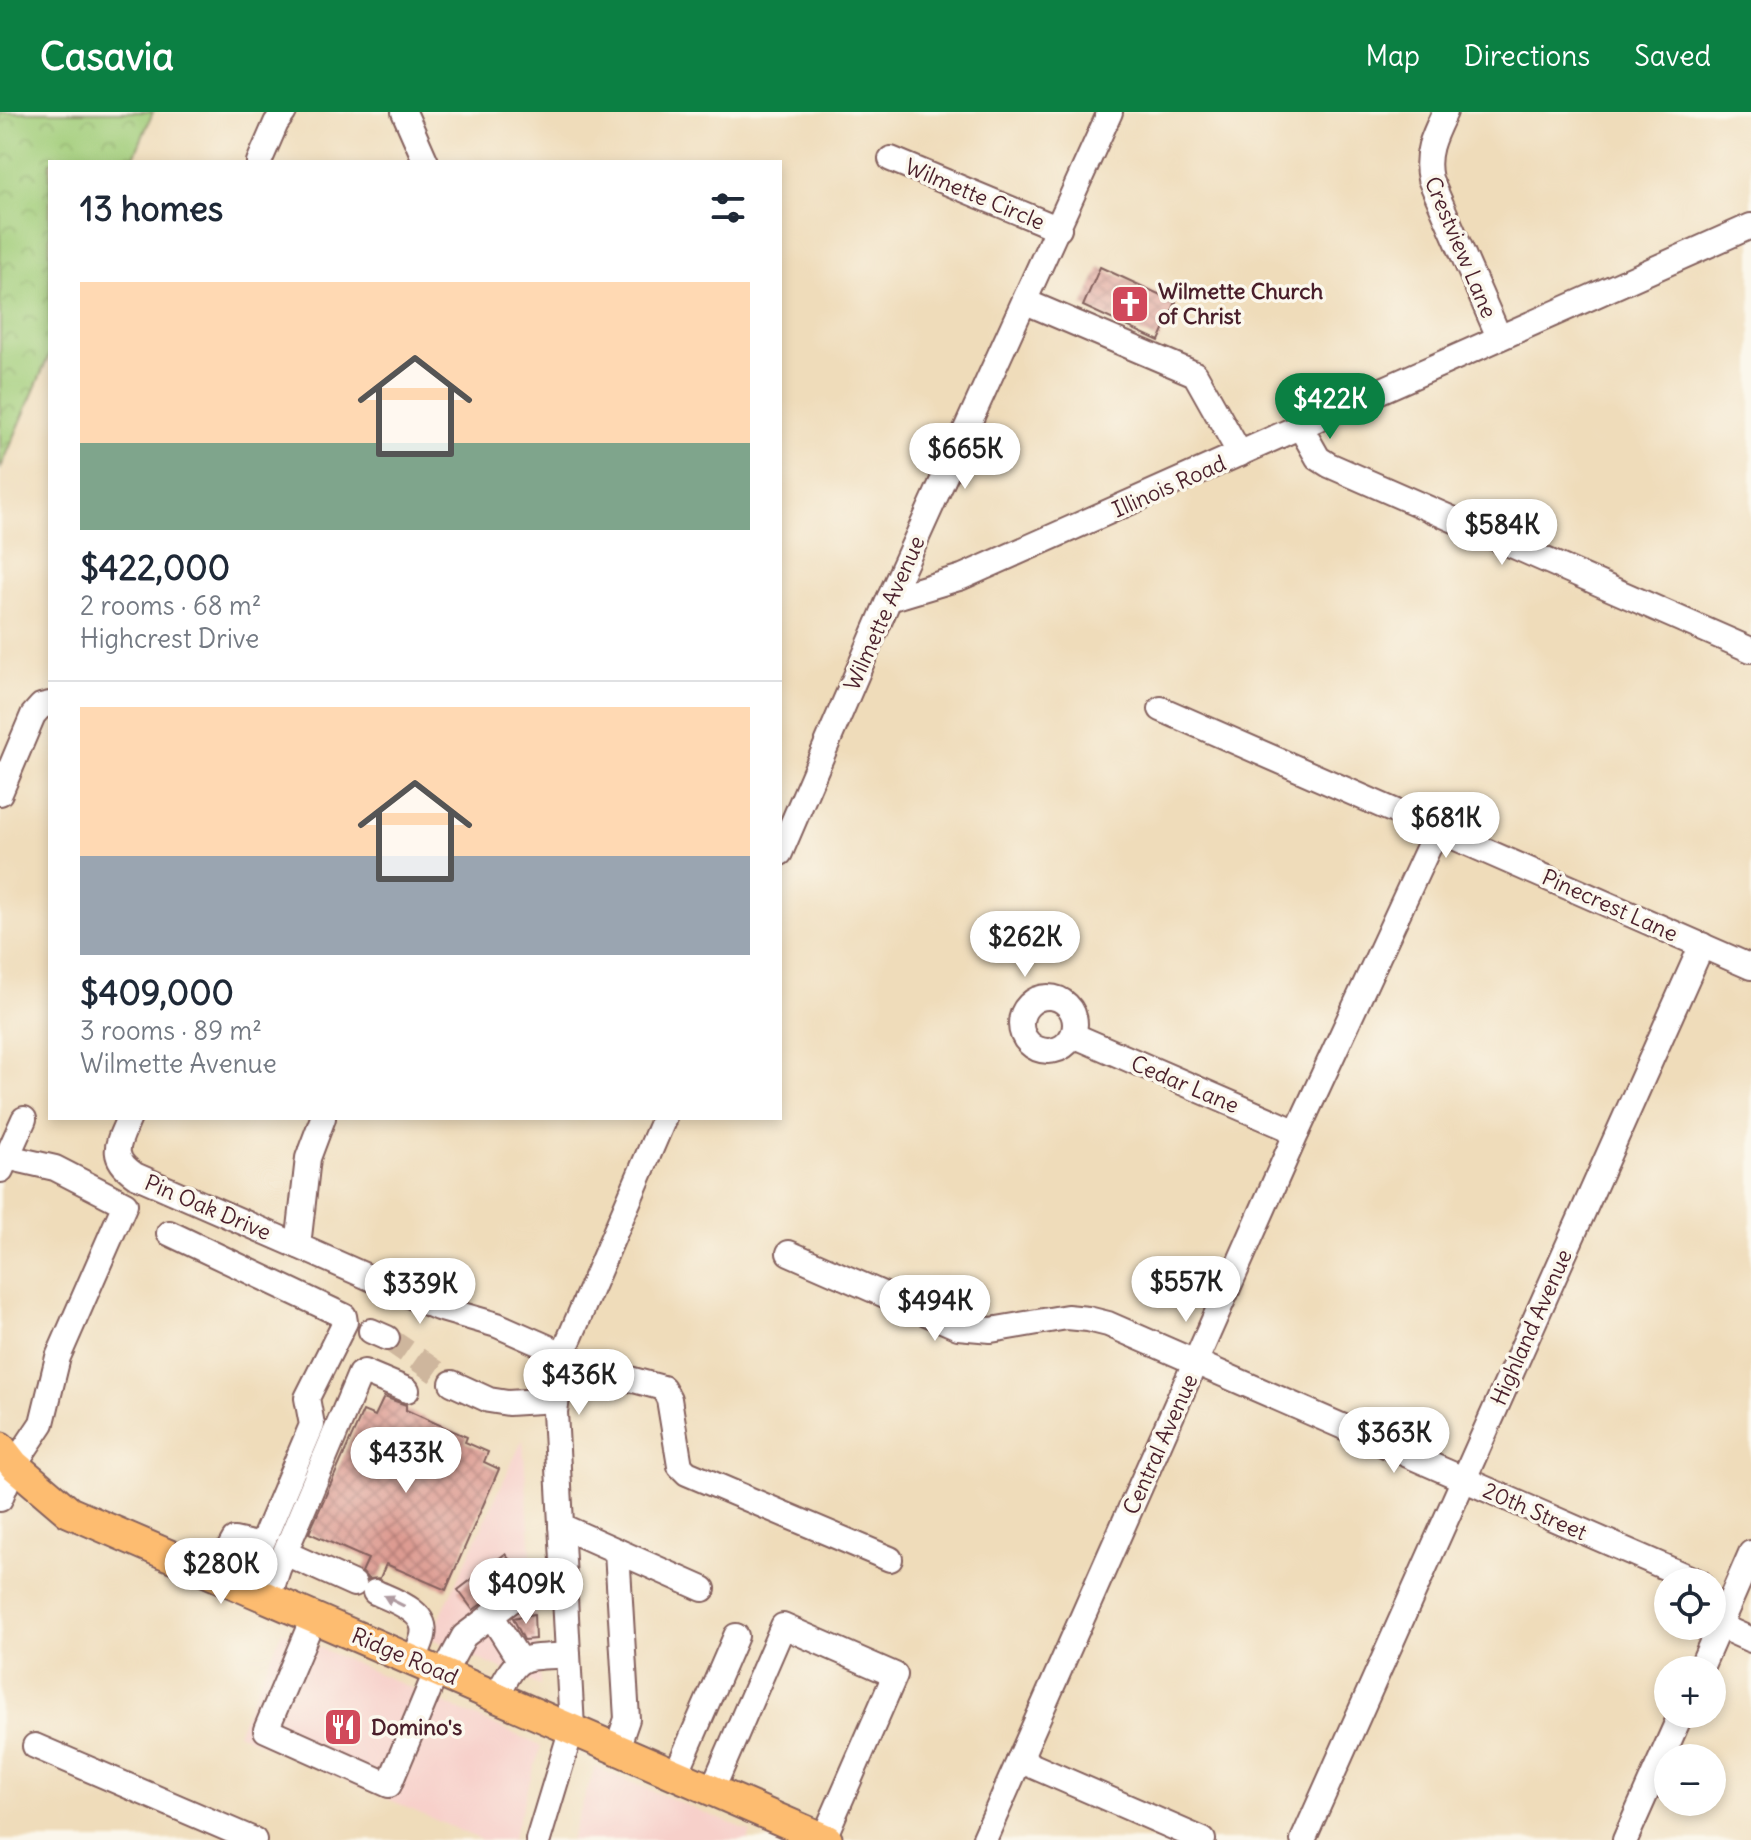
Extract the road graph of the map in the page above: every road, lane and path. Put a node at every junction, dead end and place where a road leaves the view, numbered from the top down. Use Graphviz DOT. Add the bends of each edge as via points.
graph roads {
  1 [pos="284,112"];
  2 [pos="404,112"];
  3 [pos="1110,112"];
  4 [pos="1445,112"];
  5 [pos="891,159"];
  6 [pos="260,160"];
  7 [pos="425,160"];
  8 [pos="1751,226"];
  9 [pos="1059,229"];
  10 [pos="1026,302"];
  11 [pos="1499,337"];
  12 [pos="1301,428"];
  13 [pos="1240,454"];
  14 [pos="889,599"];
  15 [pos="1751,650"];
  16 [pos="48,704"];
  17 [pos="1161,709"];
  18 [pos="0,793"];
  19 [pos="1437,829"];
  20 [pos="782,848"];
  21 [pos="1702,945"];
  22 [pos="1751,967"];
  23 [pos="1073,1035"];
  24 [pos="24,1119"];
  25 [pos="128,1120"];
  26 [pos="322,1120"];
  27 [pos="663,1120"];
  28 [pos="1297,1132"];
  29 [pos="4,1164"];
  30 [pos="169,1233"];
  31 [pos="298,1246"];
  32 [pos="789,1253"];
  33 [pos="563,1354"];
  34 [pos="1196,1362"];
  35 [pos="452,1383"];
  36 [pos="407,1390"];
  37 [pos="556,1400"];
  38 [pos="7,1456"];
  39 [pos="1463,1479"];
  40 [pos="0,1499"];
  41 [pos="561,1526"];
  42 [pos="261,1546"];
  43 [pos="617,1551"];
  44 [pos="285,1553"];
  45 [pos="1751,1553"];
  46 [pos="890,1559"];
  47 [pos="1667,1568"];
  48 [pos="215,1574"];
  49 [pos="565,1587"];
  50 [pos="1726,1587"];
  51 [pos="703,1589"];
  52 [pos="256,1592"];
  53 [pos="491,1615"];
  54 [pos="314,1616"];
  55 [pos="1726,1629"];
  56 [pos="736,1636"];
  57 [pos="1751,1640"];
  58 [pos="568,1655"];
  59 [pos="520,1661"];
  60 [pos="432,1667"];
  61 [pos="497,1696"];
  62 [pos="572,1728"];
  63 [pos="1675,1728"];
  64 [pos="35,1746"];
  65 [pos="617,1748"];
  66 [pos="1019,1760"];
  67 [pos="676,1774"];
  68 [pos="712,1790"];
  69 [pos="254,1840"];
  70 [pos="538,1840"];
  71 [pos="825,1840"];
  72 [pos="984,1840"];
  73 [pos="1203,1840"];
  74 [pos="1303,1840"];
  75 [pos="1625,1840"];
  1 -- 6 [label="street"];
  2 -- 7 [label="street"];
  3 -- 9 [label="street, Wilmette Avenue"];
  4 -- 11 [label="street, Crestview Lane" via="1432,140 1428,169"];
  5 -- 9 [label="street, Wilmette Circle"];
  8 -- 11 [label="street, Illinois Road"];
  9 -- 10 [label="street, Wilmette Avenue"];
  10 -- 13 [label="street" via="1195,374"];
  10 -- 14 [label="street, Wilmette Avenue"];
  11 -- 12 [label="street, Illinois Road"];
  12 -- 13 [label="street, Illinois Road"];
  12 -- 15 [label="street" via="1318,458 1329,465"];
  13 -- 14 [label="street, Illinois Road" via="962,577"];
  14 -- 20 [label="street, Wilmette Avenue"];
  16 -- 18 [label="street" via="33,715"];
  17 -- 19 [label="street, Pinecrest Lane"];
  19 -- 21 [label="street, Pinecrest Lane"];
  19 -- 28 [label="street, Central Avenue"];
  21 -- 22 [label="street, Pinecrest Lane"];
  21 -- 39 [label="street, Highland Avenue"];
  23 -- 28 [label="street, Cedar Lane"];
  24 -- 29 [label="street"];
  25 -- 31 [label="street, Pin Oak Drive" via="117,1151 125,1168"];
  26 -- 31 [label="street, Pin Oak Drive" via="308,1158"];
  27 -- 33 [label="street"];
  28 -- 34 [label="street, Central Avenue"];
  29 -- 38 [label="street" via="55,1168 125,1204 58,1357 42,1423"];
  30 -- 42 [label="street" via="344,1316 307,1398 312,1425"];
  31 -- 33 [label="street, Pin Oak Drive" via="438,1308 497,1325"];
  32 -- 34 [label="street, 20th Street" via="958,1327 991,1330 1067,1317 1088,1319"];
  33 -- 37 [label="street"];
  33 -- 46 [label="street, Pin Oak Drive" via="593,1369 663,1388 680,1466 687,1473"];
  34 -- 39 [label="street, 20th Street"];
  34 -- 66 [label="street, Central Avenue"];
  35 -- 37 [label="street" via="489,1400"];
  36 -- 44 [label="street" via="360,1374"];
  37 -- 41 [label="street"];
  38 -- 40 [label="street"];
  38 -- 48 [label="main road, Ridge Road" via="69,1512"];
  39 -- 47 [label="street, 20th Street"];
  39 -- 74 [label="street, Highland Avenue"];
  41 -- 43 [label="street"];
  41 -- 49 [label="street"];
  42 -- 48 [label="street" via="234,1540"];
  42 -- 52 [label="street"];
  43 -- 51 [label="street"];
  43 -- 65 [label="street" via="627,1719"];
  44 -- 52 [label="street"];
  60 -- 44 [label="street, one-way" via="421,1618"];
  45 -- 50 [label="street"];
  48 -- 52 [label="main road, Ridge Road"];
  49 -- 53 [label="street" via="520,1594"];
  49 -- 58 [label="street"];
  52 -- 54 [label="main road, Ridge Road"];
  53 -- 59 [label="street"];
  53 -- 60 [label="street"];
  54 -- 60 [label="main road, Ridge Road"];
  54 -- 60 [label="street" via="266,1730 389,1785"];
  55 -- 57 [label="street"];
  56 -- 67 [label="street"];
  58 -- 59 [label="street"];
  58 -- 62 [label="street"];
  59 -- 61 [label="street"];
  60 -- 61 [label="main road, Ridge Road"];
  61 -- 62 [label="main road, Ridge Road"];
  62 -- 65 [label="main road, Ridge Road"];
  62 -- 70 [label="street"];
  63 -- 75 [label="street"];
  64 -- 69 [label="street"];
  65 -- 67 [label="main road, Ridge Road"];
  66 -- 72 [label="street, Central Avenue"];
  66 -- 73 [label="street"];
  67 -- 68 [label="main road, Ridge Road"];
  68 -- 71 [label="main road, Ridge Road"];
  68 -- 71 [label="street" via="783,1626 895,1675"];
}
